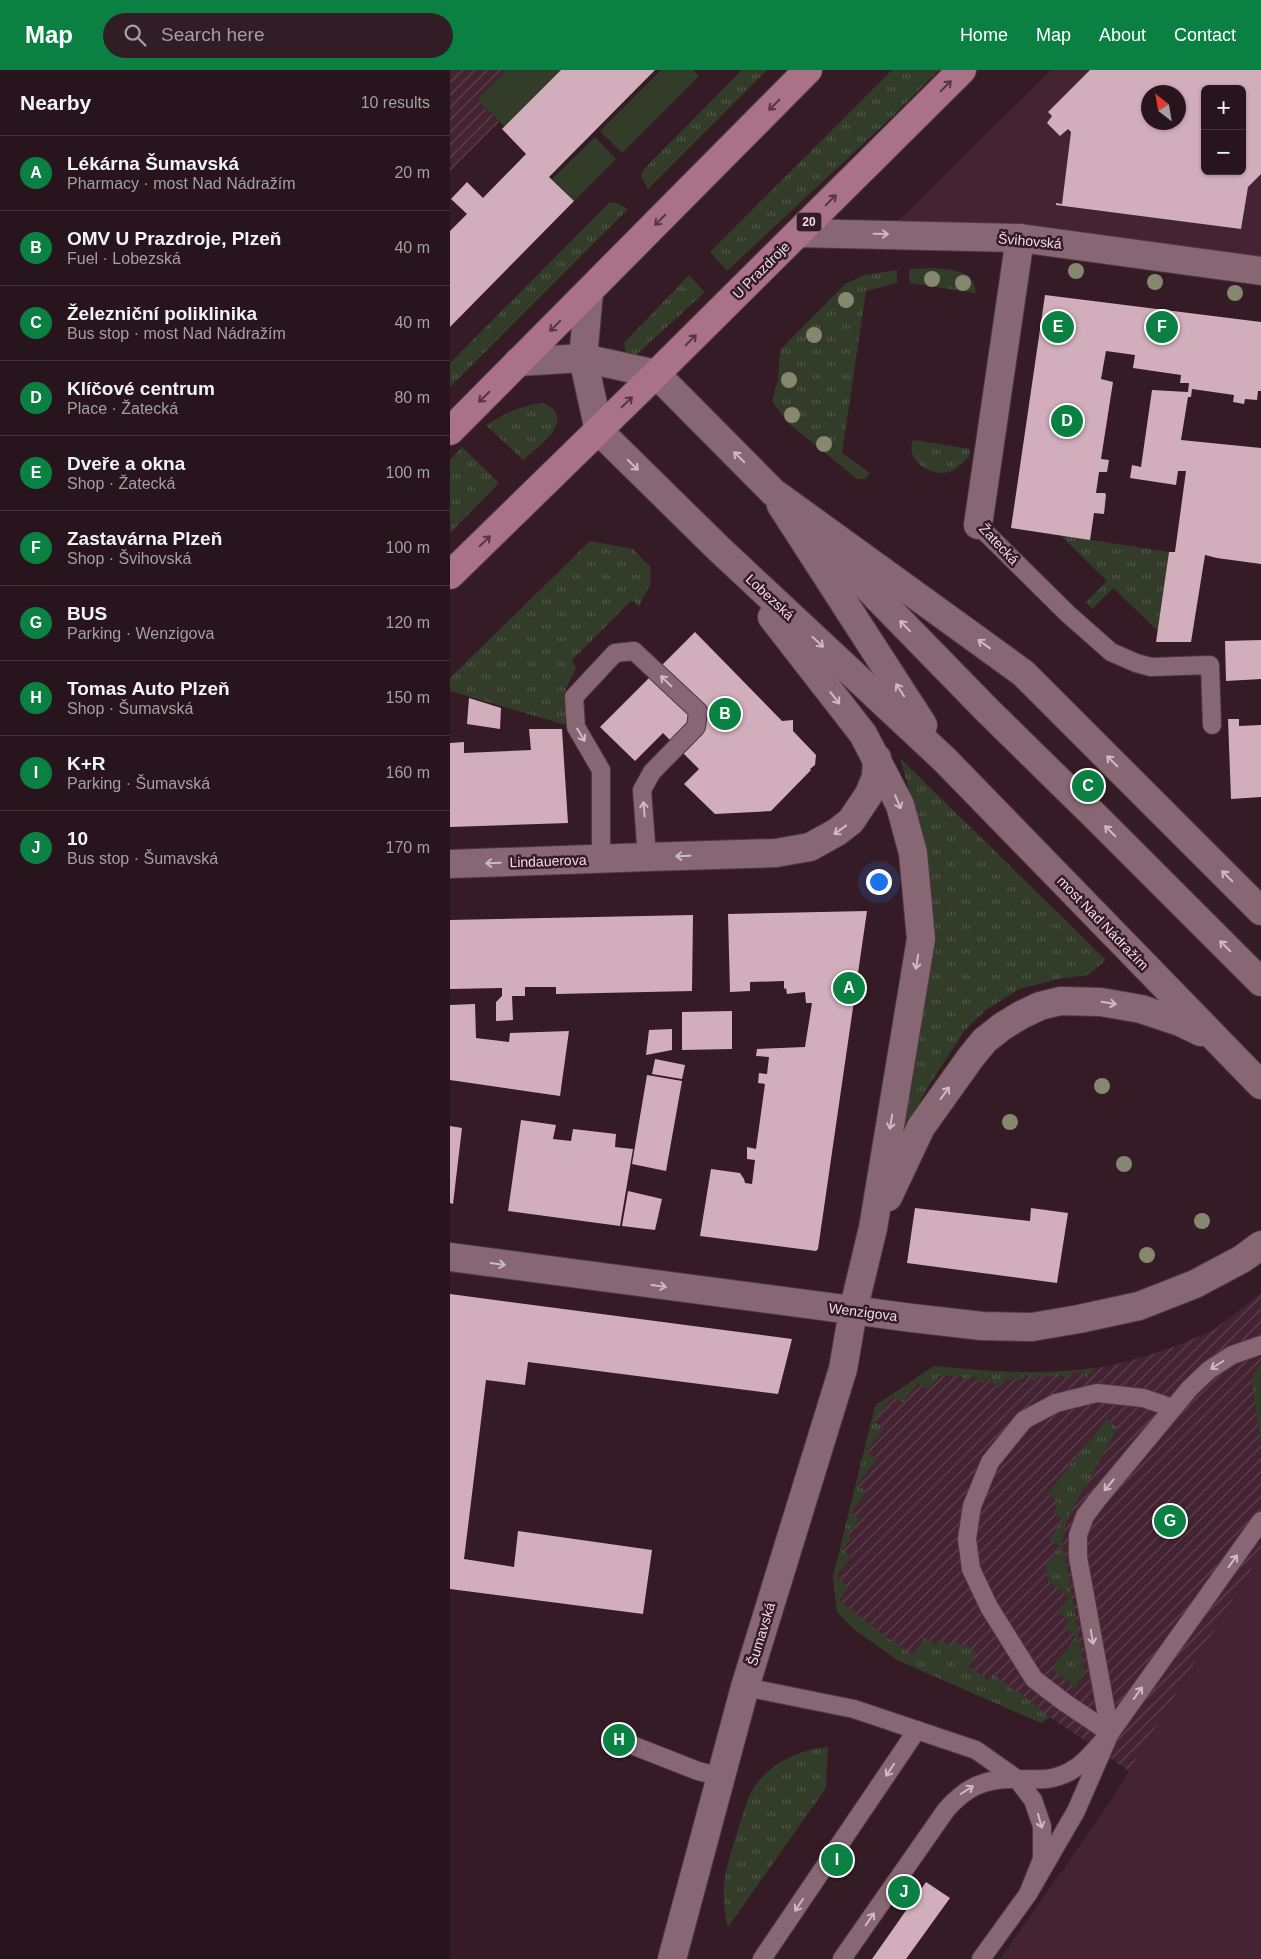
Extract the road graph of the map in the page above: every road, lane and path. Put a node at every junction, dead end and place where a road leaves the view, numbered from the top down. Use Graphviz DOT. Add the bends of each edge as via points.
graph roads {
  1 [pos="808,70"];
  2 [pos="962,70"];
  3 [pos="798,233"];
  4 [pos="1020,238"];
  5 [pos="1261,271"];
  6 [pos="589,292"];
  7 [pos="583,358"];
  8 [pos="518,362"];
  9 [pos="656,374"];
  10 [pos="450,431"];
  11 [pos="598,431"];
  12 [pos="773,492"];
  13 [pos="978,525"];
  14 [pos="719,549"];
  15 [pos="450,575"];
  16 [pos="1212,725"];
  17 [pos="877,758"];
  18 [pos="945,760"];
  19 [pos="647,857"];
  20 [pos="601,859"];
  21 [pos="450,864"];
  22 [pos="1261,911"];
  23 [pos="1260,981"];
  24 [pos="1215,1040"];
  25 [pos="1261,1085"];
  26 [pos="873,1228"];
  27 [pos="1261,1245"];
  28 [pos="450,1257"];
  29 [pos="853,1311"];
  30 [pos="1261,1344"];
  31 [pos="1173,1408"];
  32 [pos="1261,1521"];
  33 [pos="745,1687"];
  34 [pos="918,1730"];
  35 [pos="1110,1733"];
  36 [pos="619,1740"];
  37 [pos="722,1777"];
  38 [pos="1016,1779"];
  39 [pos="1028,1894"];
  40 [pos="672,1959"];
  41 [pos="762,1959"];
  42 [pos="842,1959"];
  43 [pos="981,1959"];
  1 -- 6 [label="main road, one-way"];
  3 -- 2 [label="main road, U Prazdroje / 20, one-way"];
  3 -- 4 [label="main road, Švihovská, one-way"];
  9 -- 3 [label="main road, U Prazdroje / 20, one-way"];
  4 -- 5 [label="main road, Švihovská"];
  4 -- 13 [label="main road, Žatecká"];
  6 -- 7 [label="main road"];
  6 -- 8 [label="main road, one-way"];
  7 -- 8 [label="main road"];
  7 -- 9 [label="main road"];
  7 -- 11 [label="main road"];
  8 -- 10 [label="main road, one-way"];
  11 -- 9 [label="main road, 20, one-way"];
  12 -- 9 [label="main road, one-way"];
  11 -- 14 [label="main road, Lobezská, one-way"];
  15 -- 11 [label="main road, 20, one-way"];
  18 -- 12 [label="main road, one-way"];
  22 -- 12 [label="main road, one-way" via="1024,673"];
  23 -- 12 [label="main road, one-way"];
  13 -- 16 [label="lane, Žatecká" via="1110,652 1151,667 1210,665"];
  14 -- 17 [label="main road, one-way" via="864,734"];
  14 -- 18 [label="main road, Lobezská, one-way"];
  17 -- 19 [label="main road, Lindauerova, one-way" via="876,777 869,794 851,821 810,847 776,853"];
  17 -- 26 [label="main road, one-way" via="900,805 913,853 921,939"];
  18 -- 24 [label="main road, most Nad Nádražím"];
  19 -- 20 [label="main road, Lindauerova"];
  19 -- 20 [label="lane, one-way" via="642,790 652,772 696,727 698,711 634,651 615,653 574,697 576,727 601,770"];
  20 -- 21 [label="main road, Lindauerova, one-way"];
  24 -- 25 [label="main road, most Nad Nádražím"];
  26 -- 24 [label="main road, one-way" via="921,1126 971,1057 1002,1026 1040,1006 1060,1001 1101,1002 1141,1009 1180,1022"];
  26 -- 29 [label="main road, Šumavská"];
  27 -- 29 [label="main road, Wenzigova" via="1242,1259 1194,1284 1139,1306 1032,1327 982,1326"];
  28 -- 29 [label="main road, Wenzigova, one-way"];
  29 -- 33 [label="main road, Šumavská" via="843,1369"];
  30 -- 31 [label="lane, one-way" via="1232,1355 1209,1370"];
  31 -- 35 [label="lane, one-way" via="1096,1500 1078,1535 1078,1557"];
  31 -- 35 [label="lane" via="1143,1398 1097,1393 1056,1403 1024,1420 990,1462 972,1506 967,1539 971,1568 988,1607 1034,1679"];
  35 -- 32 [label="lane, one-way"];
  33 -- 34 [label="lane" via="854,1709"];
  33 -- 37 [label="main road, Šumavská"];
  34 -- 38 [label="lane" via="976,1750"];
  34 -- 41 [label="lane, one-way"];
  35 -- 38 [label="lane" via="1083,1763 1067,1773 1032,1781"];
  35 -- 39 [label="lane" via="1076,1811"];
  36 -- 37 [label="lane"];
  37 -- 40 [label="main road, Šumavská"];
  38 -- 39 [label="lane, one-way" via="1033,1800 1042,1826 1042,1859"];
  42 -- 38 [label="lane, one-way" via="958,1796 986,1781"];
  39 -- 43 [label="lane"];
}
